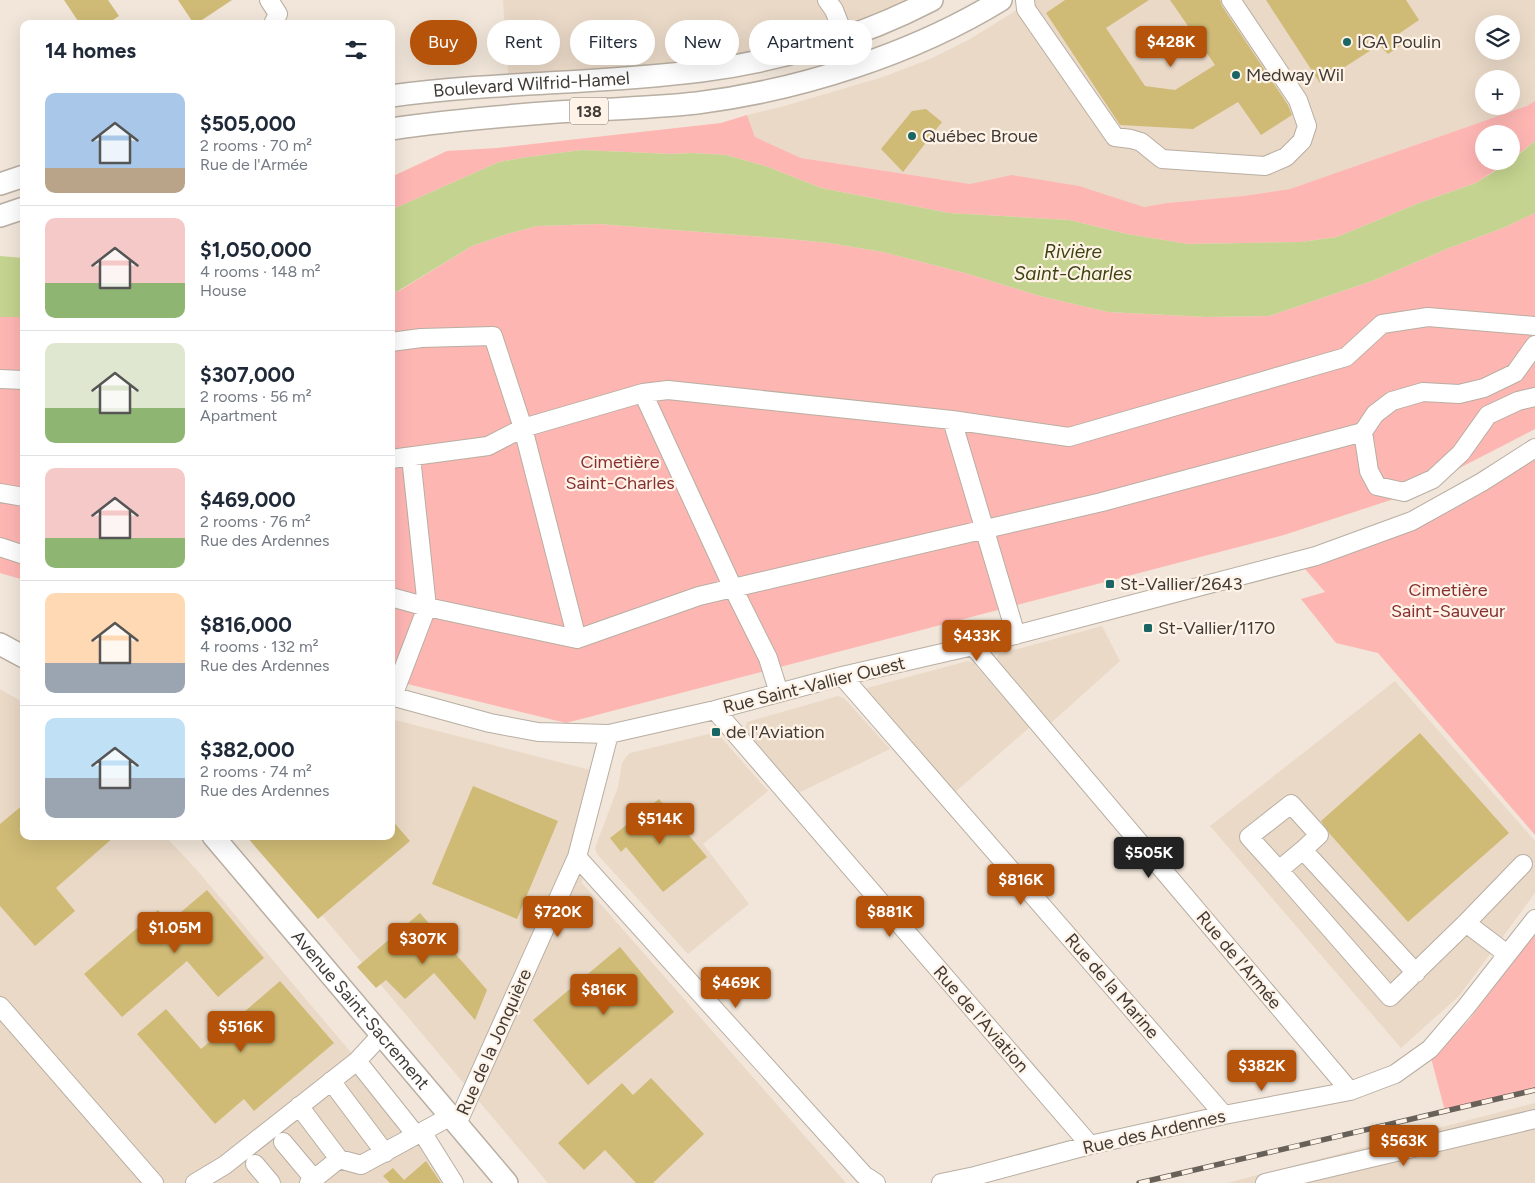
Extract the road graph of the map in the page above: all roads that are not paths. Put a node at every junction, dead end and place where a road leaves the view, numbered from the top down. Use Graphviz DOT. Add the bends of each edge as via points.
graph roads {
  1 [pos="269,0"];
  2 [pos="827,0"];
  3 [pos="932,0"];
  4 [pos="1024,0"];
  5 [pos="1231,0"];
  6 [pos="997,1"];
  7 [pos="275,20"];
  8 [pos="838,20"];
  9 [pos="872,27"];
  10 [pos="749,62"];
  11 [pos="395,96"];
  12 [pos="395,128"];
  13 [pos="20,177"];
  14 [pos="0,184"];
  15 [pos="20,209"];
  16 [pos="0,216"];
  17 [pos="1535,326"];
  18 [pos="395,341"];
  19 [pos="1535,345"];
  20 [pos="0,379"];
  21 [pos="20,380"];
  22 [pos="643,393"];
  23 [pos="1535,397"];
  24 [pos="952,420"];
  25 [pos="523,428"];
  26 [pos="1362,432"];
  27 [pos="1535,448"];
  28 [pos="411,457"];
  29 [pos="395,459"];
  30 [pos="0,493"];
  31 [pos="20,496"];
  32 [pos="984,529"];
  33 [pos="0,548"];
  34 [pos="20,554"];
  35 [pos="733,588"];
  36 [pos="395,598"];
  37 [pos="427,607"];
  38 [pos="1016,635"];
  39 [pos="577,639"];
  40 [pos="0,644"];
  41 [pos="973,646"];
  42 [pos="20,655"];
  43 [pos="842,676"];
  44 [pos="395,688"];
  45 [pos="779,693"];
  46 [pos="395,697"];
  47 [pos="714,710"];
  48 [pos="610,734"];
  49 [pos="216,840"];
  50 [pos="1303,850"];
  51 [pos="577,857"];
  52 [pos="1523,864"];
  53 [pos="1279,870"];
  54 [pos="1535,919"];
  55 [pos="1466,922"];
  56 [pos="1507,954"];
  57 [pos="1416,974"];
  58 [pos="0,1006"];
  59 [pos="381,1035"];
  60 [pos="357,1061"];
  61 [pos="331,1081"];
  62 [pos="1350,1091"];
  63 [pos="299,1106"];
  64 [pos="1224,1115"];
  65 [pos="1535,1119"];
  66 [pos="454,1120"];
  67 [pos="419,1134"];
  68 [pos="283,1142"];
  69 [pos="1090,1145"];
  70 [pos="385,1152"];
  71 [pos="339,1159"];
  72 [pos="255,1164"];
  73 [pos="216,1178"];
  74 [pos="311,1181"];
  75 [pos="154,1183"];
  76 [pos="195,1183"];
  77 [pos="271,1183"];
  78 [pos="454,1183"];
  79 [pos="507,1183"];
  80 [pos="876,1183"];
  81 [pos="941,1183"];
  82 [pos="1265,1183"];
  1 -- 7 [label="street" via="278,14"];
  2 -- 8 [label="street"];
  3 -- 9 [label="main road, Boulevard Wilfrid-Hamel / 138"];
  4 -- 5 [label="street" via="1026,9 1115,137 1141,142 1162,159 1265,166 1286,157 1302,141 1307,126 1298,100"];
  6 -- 12 [label="main road, Boulevard Wilfrid-Hamel / 138" via="928,38 880,58 768,90 669,106 505,116"];
  10 -- 11 [label="main road, Boulevard Wilfrid-Hamel / 138" via="702,71 508,84"];
  13 -- 14 [label="main road"];
  15 -- 16 [label="main road"];
  17 -- 24 [label="street" via="1428,317 1382,324 1346,357 1069,437"];
  18 -- 25 [label="street" via="493,336"];
  19 -- 26 [label="street" via="1515,373 1484,388 1459,394 1423,392 1392,401 1375,414"];
  20 -- 21 [label="street"];
  22 -- 24 [label="street" via="668,390"];
  22 -- 25 [label="street"];
  22 -- 35 [label="street"];
  23 -- 26 [label="street" via="1488,415 1461,452 1433,479 1404,492 1377,486 1369,471"];
  24 -- 32 [label="street"];
  25 -- 28 [label="street" via="488,446"];
  25 -- 39 [label="street"];
  26 -- 32 [label="street" via="1102,502"];
  27 -- 38 [label="street, Rue Saint-Vallier Ouest" via="1412,521 1364,540 1316,556"];
  28 -- 29 [label="street"];
  28 -- 37 [label="street"];
  30 -- 31 [label="street"];
  32 -- 35 [label="street"];
  32 -- 38 [label="street"];
  33 -- 34 [label="street"];
  35 -- 39 [label="street" via="699,596"];
  35 -- 45 [label="street" via="768,658"];
  36 -- 37 [label="street"];
  37 -- 39 [label="street"];
  37 -- 44 [label="street"];
  38 -- 41 [label="street, Rue Saint-Vallier Ouest"];
  40 -- 42 [label="main road"];
  41 -- 43 [label="street, Rue Saint-Vallier Ouest"];
  41 -- 62 [label="street, Rue de l'Armée"];
  43 -- 45 [label="street, Rue Saint-Vallier Ouest"];
  43 -- 64 [label="street, Rue de la Marine"];
  45 -- 47 [label="street, Rue Saint-Vallier Ouest"];
  46 -- 48 [label="street, Rue Saint-Vallier Ouest" via="490,723 538,732"];
  47 -- 48 [label="street, Rue Saint-Vallier Ouest"];
  47 -- 69 [label="street, Rue de l'Aviation"];
  48 -- 51 [label="street, Rue de la Jonquière"];
  49 -- 59 [label="main road, Avenue Saint-Sacrement"];
  50 -- 53 [label="street"];
  50 -- 53 [label="street" via="1319,835 1291,804 1249,836"];
  50 -- 57 [label="street"];
  51 -- 66 [label="street, Rue de la Jonquière"];
  51 -- 80 [label="street" via="864,1176"];
  52 -- 55 [label="street"];
  53 -- 57 [label="street" via="1390,997"];
  54 -- 56 [label="street, Rue des Ardennes"];
  55 -- 56 [label="street"];
  55 -- 57 [label="street"];
  56 -- 62 [label="street, Rue des Ardennes" via="1430,1049 1395,1074"];
  58 -- 75 [label="street"];
  59 -- 60 [label="street"];
  59 -- 66 [label="main road, Avenue Saint-Sacrement"];
  60 -- 61 [label="street"];
  60 -- 67 [label="street"];
  61 -- 63 [label="street"];
  61 -- 70 [label="street"];
  62 -- 64 [label="street, Rue des Ardennes"];
  63 -- 71 [label="street"];
  63 -- 73 [label="street" via="225,1165"];
  64 -- 69 [label="street, Rue des Ardennes"];
  65 -- 82 [label="street"];
  66 -- 67 [label="street"];
  66 -- 79 [label="main road, Avenue Saint-Sacrement"];
  67 -- 70 [label="street"];
  67 -- 78 [label="street"];
  68 -- 74 [label="street"];
  69 -- 81 [label="street, Rue des Ardennes"];
  70 -- 71 [label="street" via="361,1166"];
  71 -- 74 [label="street"];
  72 -- 77 [label="street"];
  73 -- 76 [label="street"];
}
